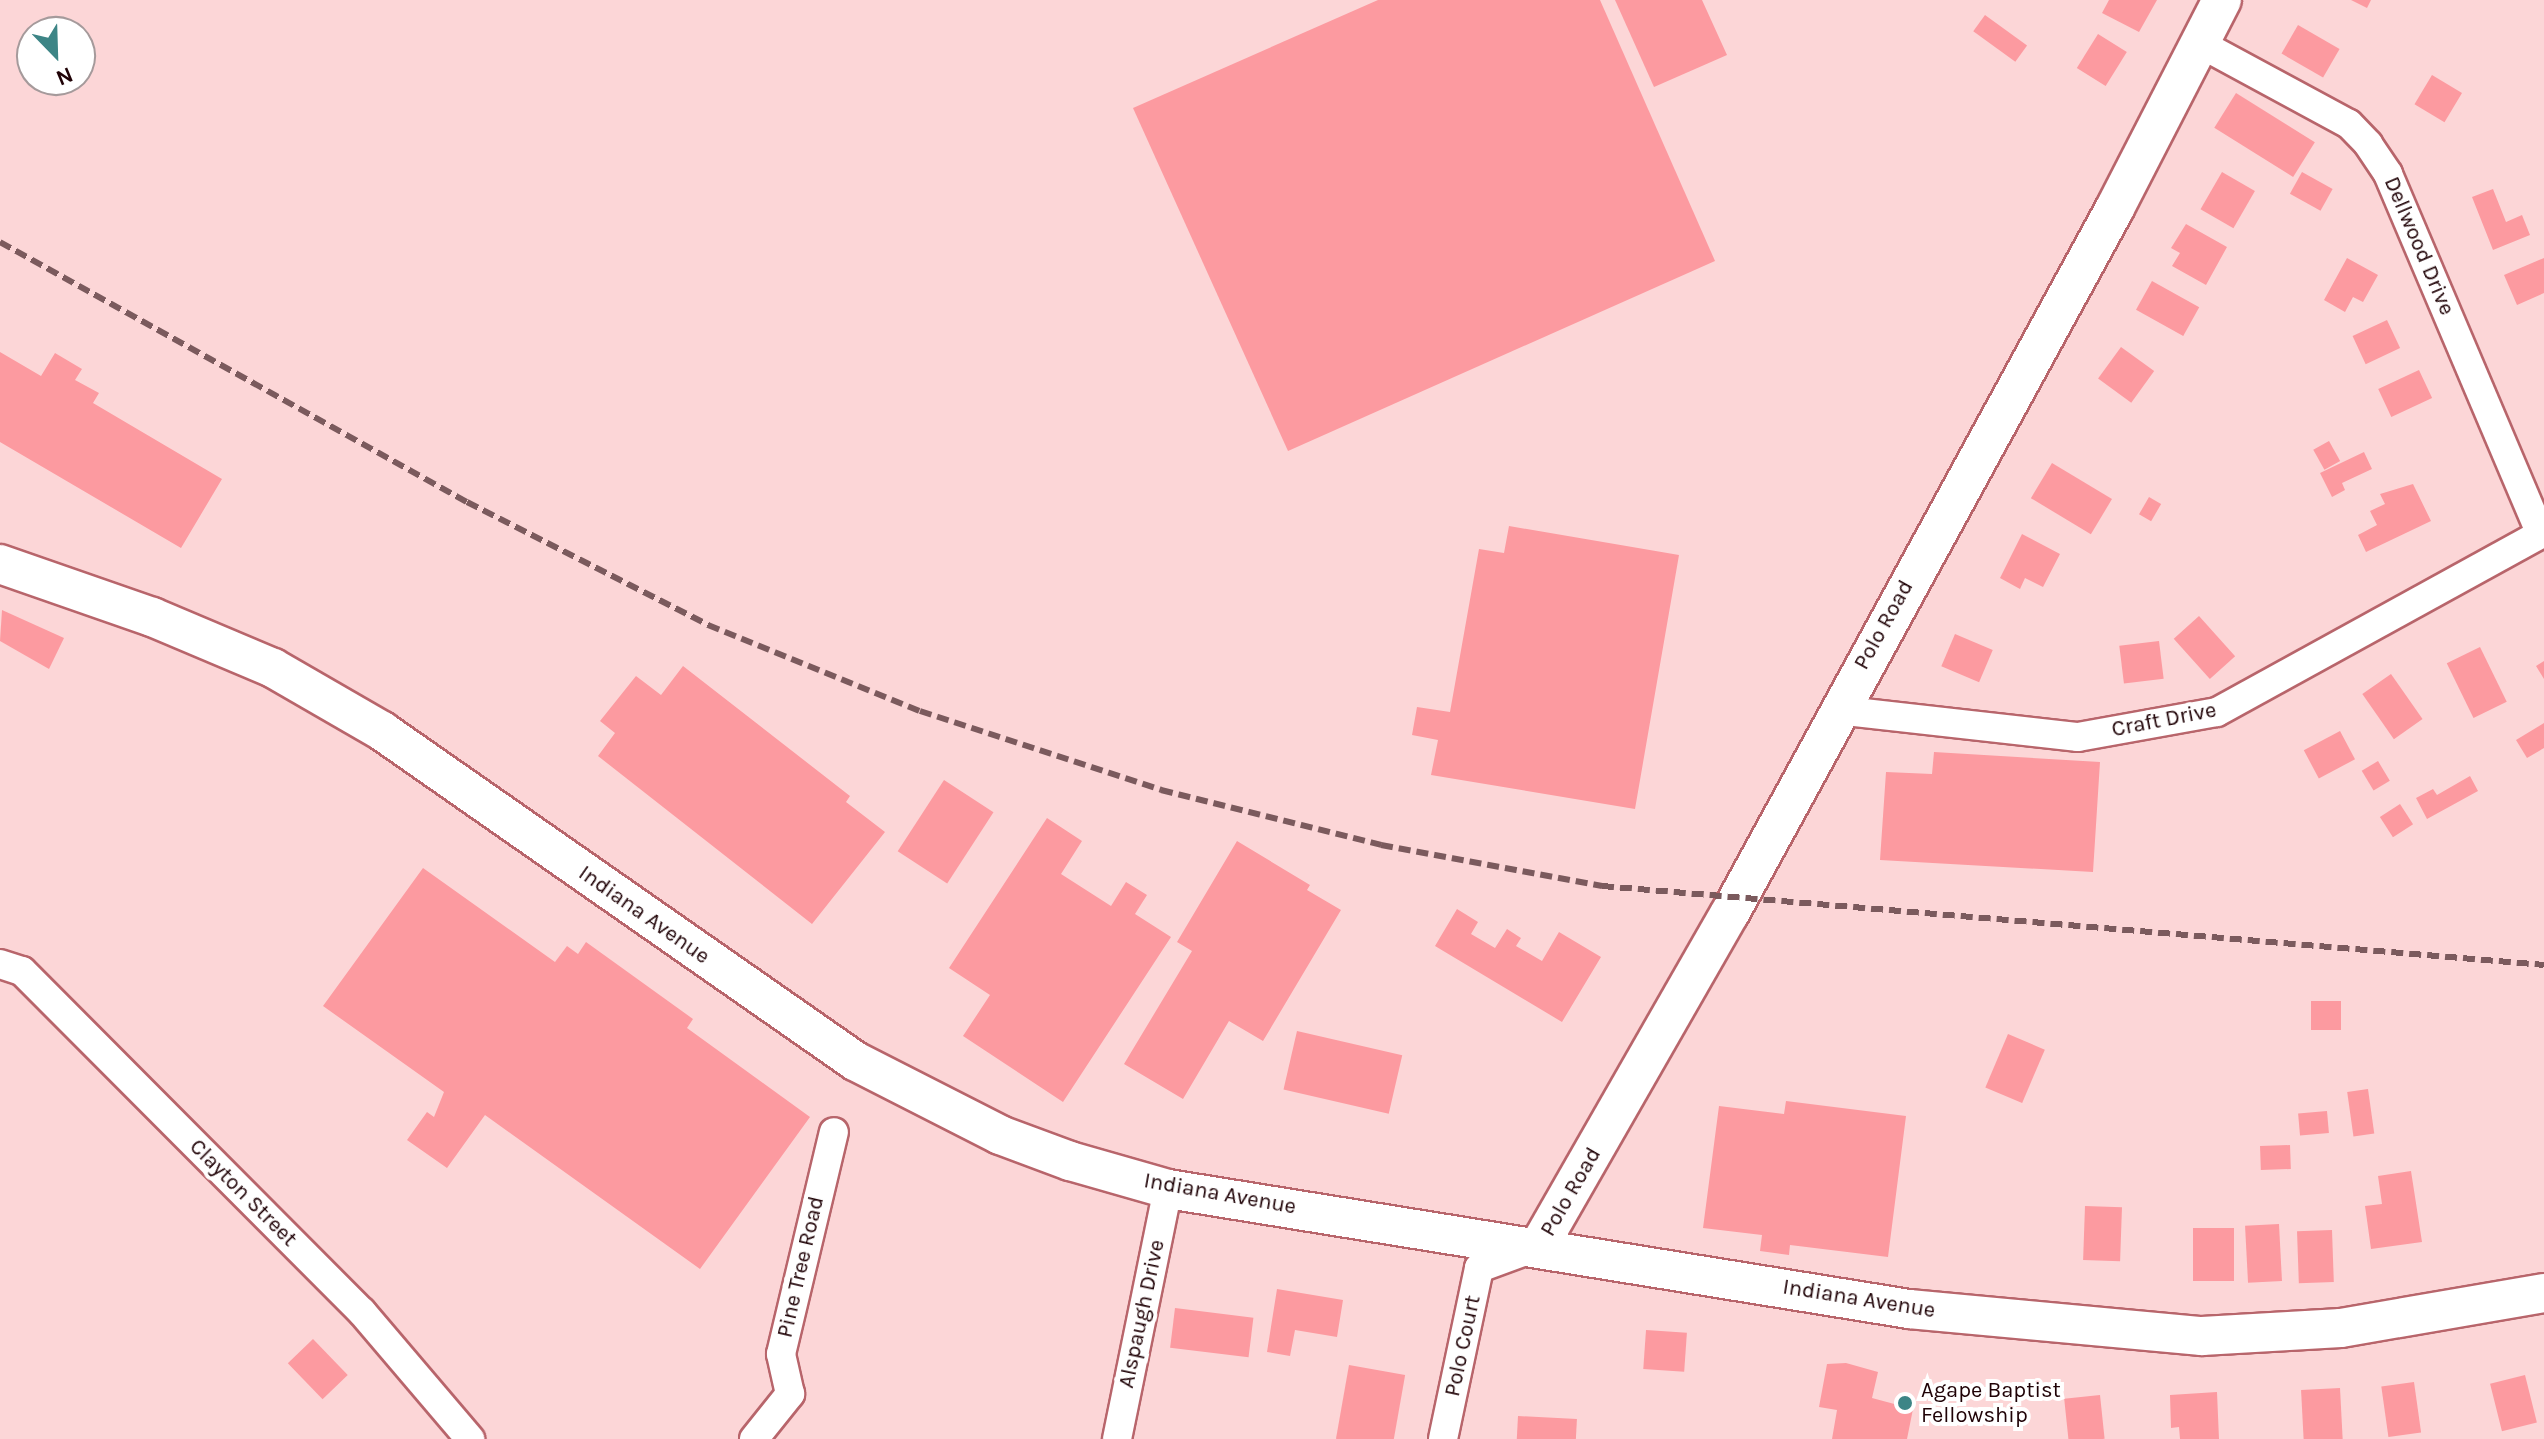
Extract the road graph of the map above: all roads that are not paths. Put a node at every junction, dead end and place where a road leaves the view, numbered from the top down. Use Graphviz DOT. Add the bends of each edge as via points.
graph roads {
  1 [pos="2222,0"];
  2 [pos="2199,43"];
  3 [pos="2543,533"];
  4 [pos="0,564"];
  5 [pos="1837,710"];
  6 [pos="0,964"];
  7 [pos="834,1132"];
  8 [pos="1168,1189"];
  9 [pos="1539,1246"];
  10 [pos="2544,1293"];
  11 [pos="470,1439"];
  12 [pos="754,1439"];
  13 [pos="1117,1439"];
  14 [pos="1443,1439"];
  1 -- 2 [label="main road, Polo Road"];
  2 -- 3 [label="street, Dellwood Drive" via="2349,124 2368,144 2388,174"];
  2 -- 5 [label="main road, Polo Road" via="2115,208"];
  3 -- 5 [label="street, Craft Drive" via="2217,712 2078,737"];
  4 -- 8 [label="main road, Indiana Avenue" via="152,617 273,668 382,731 855,1061 1000,1135"];
  5 -- 9 [label="main road, Polo Road" via="1723,926"];
  6 -- 11 [label="street, Clayton Street" via="22,971 351,1301"];
  7 -- 12 [label="street, Pine Tree Road" via="781,1354 790,1394"];
  8 -- 9 [label="main road, Indiana Avenue"];
  8 -- 13 [label="street, Alspaugh Drive"];
  9 -- 10 [label="main road, Indiana Avenue" via="1909,1309 2202,1336 2341,1328"];
  9 -- 14 [label="street, Polo Court" via="1479,1268"];
}
